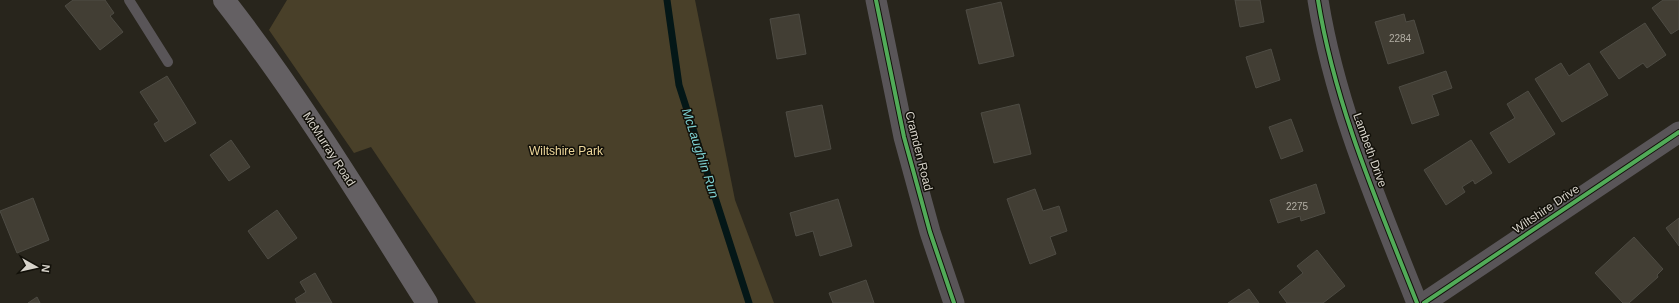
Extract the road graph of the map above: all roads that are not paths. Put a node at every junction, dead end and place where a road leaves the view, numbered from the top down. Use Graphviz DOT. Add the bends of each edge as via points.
graph roads {
  1 [pos="130,0"];
  2 [pos="224,0"];
  3 [pos="876,0"];
  4 [pos="1318,0"];
  5 [pos="168,62"];
  6 [pos="1679,132"];
  7 [pos="427,303"];
  8 [pos="954,303"];
  9 [pos="1417,303"];
  10 [pos="1424,303"];
  1 -- 5 [label="lane"];
  2 -- 7 [label="main road, McMurray Road" via="326,142"];
  3 -- 8 [label="street, Cramden Road" via="904,137 930,232"];
  4 -- 9 [label="street, Lambeth Drive" via="1324,37 1353,138"];
  6 -- 10 [label="street, Wiltshire Drive"];
}
